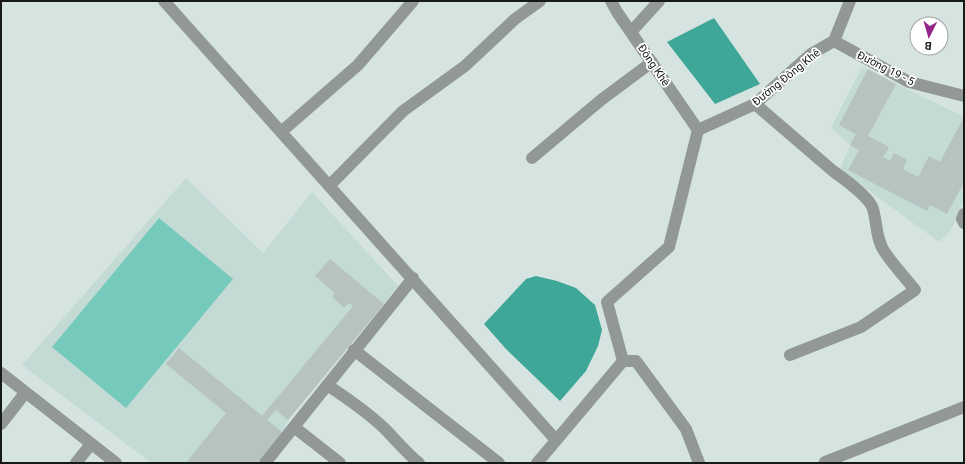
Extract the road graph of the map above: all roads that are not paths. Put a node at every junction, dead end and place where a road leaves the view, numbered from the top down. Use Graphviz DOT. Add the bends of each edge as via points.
graph roads {
  1 [pos="164,1"];
  2 [pos="413,1"];
  3 [pos="540,1"];
  4 [pos="611,1"];
  5 [pos="659,1"];
  6 [pos="850,1"];
  7 [pos="631,32"];
  8 [pos="834,41"];
  9 [pos="652,62"];
  10 [pos="964,96"];
  11 [pos="755,104"];
  12 [pos="698,130"];
  13 [pos="281,132"];
  14 [pos="532,158"];
  15 [pos="329,186"];
  16 [pos="964,214"];
  17 [pos="964,223"];
  18 [pos="413,278"];
  19 [pos="354,350"];
  20 [pos="790,355"];
  21 [pos="623,361"];
  22 [pos="1,373"];
  23 [pos="327,385"];
  24 [pos="25,393"];
  25 [pos="964,407"];
  26 [pos="1,424"];
  27 [pos="294,427"];
  28 [pos="556,440"];
  29 [pos="91,444"];
  30 [pos="825,462"];
  31 [pos="76,463"];
  32 [pos="116,463"];
  33 [pos="265,463"];
  34 [pos="340,463"];
  35 [pos="419,463"];
  36 [pos="499,463"];
  37 [pos="537,463"];
  38 [pos="699,463"];
  1 -- 13 [label="street"];
  2 -- 13 [label="street" via="358,65"];
  3 -- 15 [label="street" via="515,18 465,66 403,111"];
  4 -- 7 [label="street, Đông Khê"];
  5 -- 7 [label="street"];
  6 -- 8 [label="street"];
  7 -- 9 [label="street, Đông Khê"];
  8 -- 10 [label="street, Đường 19 - 5" via="909,82"];
  8 -- 11 [label="street, Đường Đông Khê" via="811,54"];
  9 -- 12 [label="street, Đông Khê"];
  9 -- 14 [label="street" via="601,100"];
  11 -- 12 [label="street, Đường Đông Khê"];
  11 -- 20 [label="street" via="870,203 884,251 915,290 861,327"];
  12 -- 21 [label="street" via="669,248 607,302"];
  13 -- 15 [label="street"];
  15 -- 18 [label="street"];
  16 -- 17 [label="street"];
  18 -- 19 [label="street"];
  18 -- 28 [label="street"];
  19 -- 23 [label="street"];
  19 -- 36 [label="street"];
  21 -- 28 [label="street"];
  21 -- 38 [label="street" via="636,361 686,429"];
  22 -- 24 [label="street"];
  23 -- 27 [label="street"];
  23 -- 35 [label="street" via="367,414"];
  24 -- 26 [label="street"];
  24 -- 29 [label="street"];
  25 -- 30 [label="street"];
  27 -- 33 [label="street"];
  27 -- 34 [label="street"];
  28 -- 37 [label="street"];
  29 -- 31 [label="street"];
  29 -- 32 [label="street"];
}
